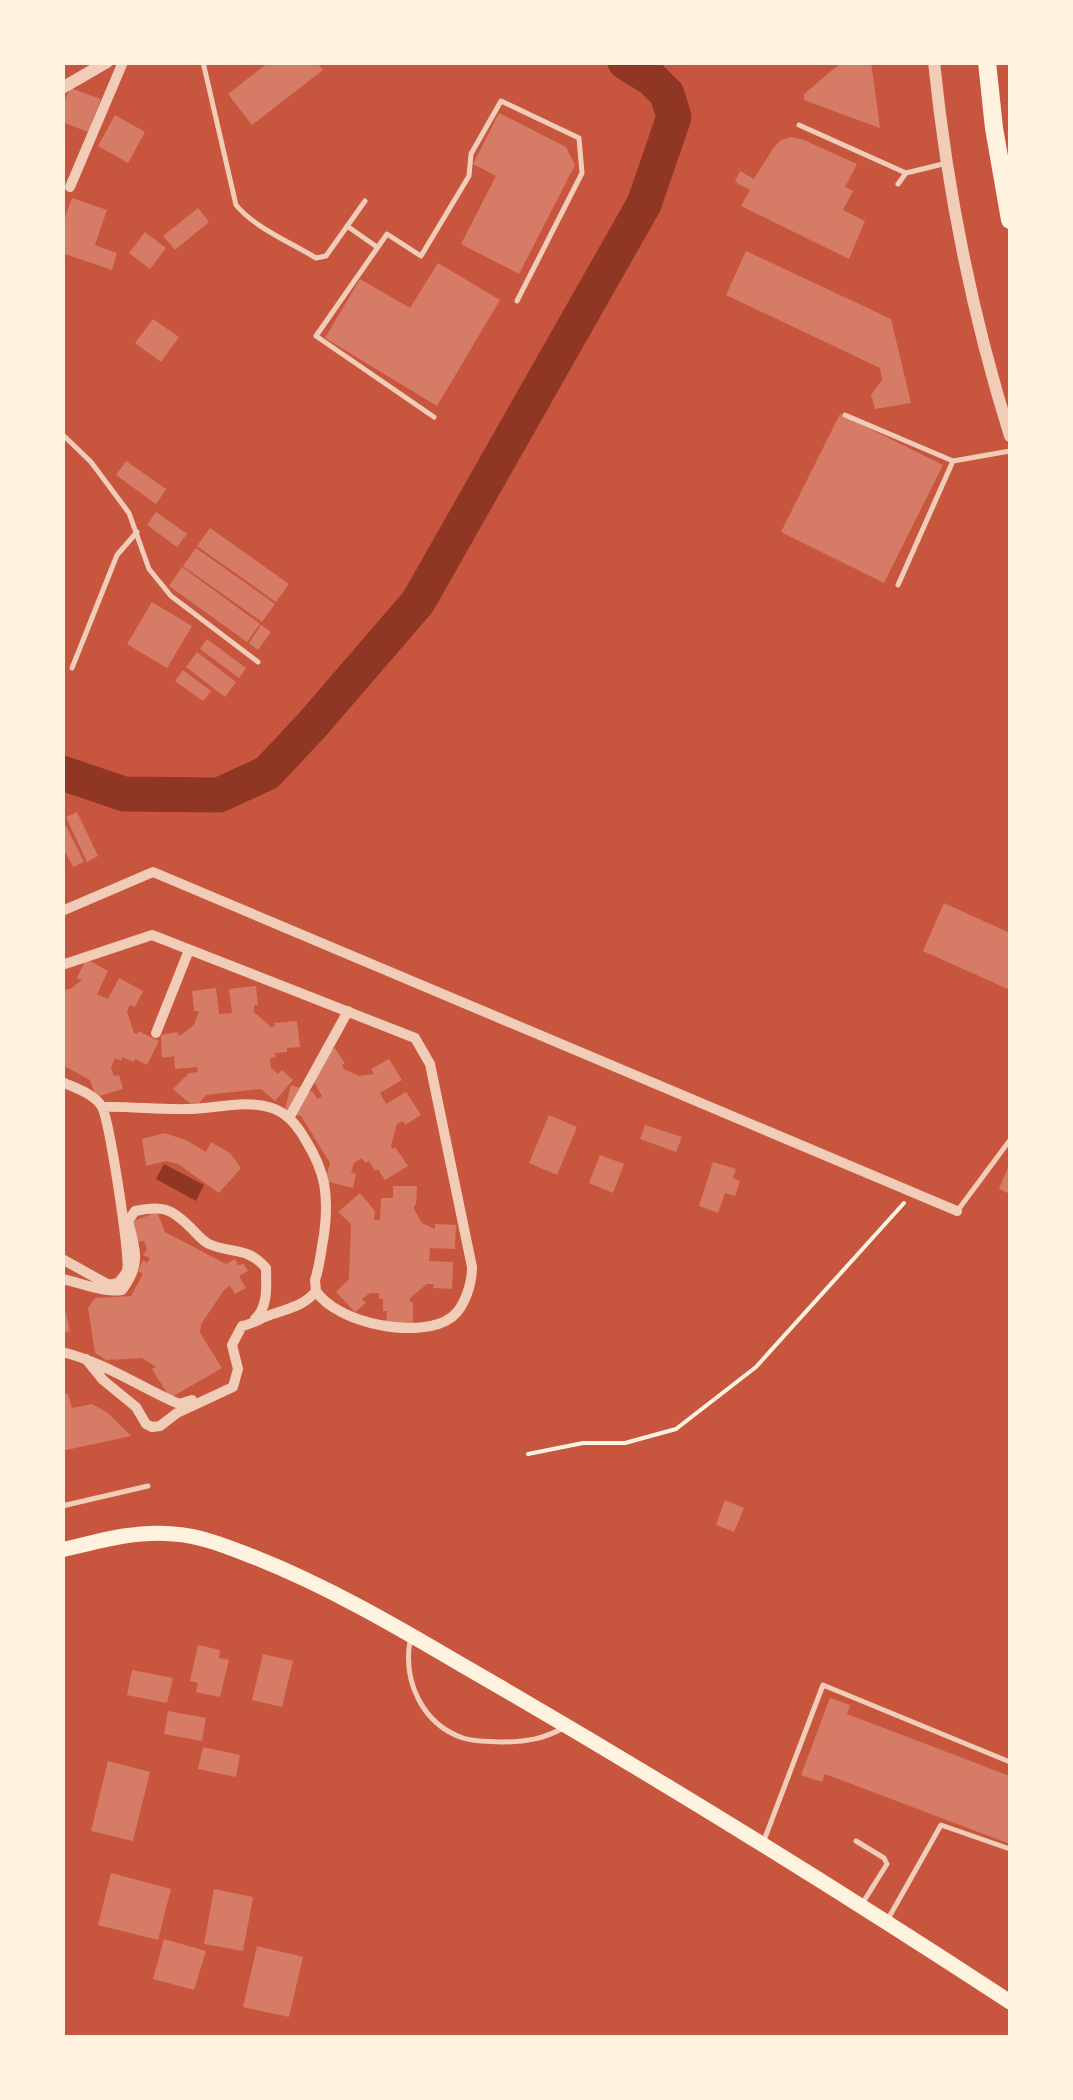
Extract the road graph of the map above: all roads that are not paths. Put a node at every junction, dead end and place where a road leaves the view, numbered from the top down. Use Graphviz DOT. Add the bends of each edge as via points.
graph roads {
  1 [pos="107,62"];
  2 [pos="124,62"];
  3 [pos="204,62"];
  4 [pos="934,62"];
  5 [pos="987,62"];
  6 [pos="62,88"];
  7 [pos="799,125"];
  8 [pos="947,163"];
  9 [pos="906,172"];
  10 [pos="898,184"];
  11 [pos="70,187"];
  12 [pos="365,201"];
  13 [pos="1010,220"];
  14 [pos="347,226"];
  15 [pos="378,247"];
  16 [pos="517,301"];
  17 [pos="845,415"];
  18 [pos="434,417"];
  19 [pos="62,434"];
  20 [pos="1010,436"];
  21 [pos="1010,451"];
  22 [pos="953,461"];
  23 [pos="137,532"];
  24 [pos="898,585"];
  25 [pos="258,662"];
  26 [pos="72,668"];
  27 [pos="62,910"];
  28 [pos="189,950"];
  29 [pos="62,965"];
  30 [pos="348,1011"];
  31 [pos="156,1033"];
  32 [pos="62,1082"];
  33 [pos="102,1107"];
  34 [pos="288,1118"];
  35 [pos="1010,1140"];
  36 [pos="957,1211"];
  37 [pos="62,1259"];
  38 [pos="62,1280"];
  39 [pos="316,1291"];
  40 [pos="62,1352"];
  41 [pos="86,1359"];
  42 [pos="148,1486"];
  43 [pos="62,1506"];
  44 [pos="62,1550"];
  45 [pos="411,1635"];
  46 [pos="566,1726"];
  47 [pos="1010,1762"];
  48 [pos="856,1841"];
  49 [pos="762,1846"];
  50 [pos="1010,1849"];
  51 [pos="861,1906"];
  52 [pos="886,1922"];
  53 [pos="1010,2002"];
  1 -- 6 [label="street"];
  2 -- 11 [label="street"];
  3 -- 14 [label="lane" via="241,211 317,258 326,256"];
  4 -- 8 [label="street"];
  5 -- 13 [label="highway"];
  7 -- 9 [label="lane"];
  8 -- 9 [label="lane"];
  8 -- 20 [label="street"];
  9 -- 10 [label="lane"];
  12 -- 14 [label="lane"];
  14 -- 15 [label="lane"];
  15 -- 16 [label="lane" via="387,234 422,256 469,176 470,154 501,100 579,138 582,172"];
  15 -- 18 [label="lane" via="316,336"];
  17 -- 22 [label="lane"];
  19 -- 23 [label="lane" via="91,462"];
  21 -- 22 [label="lane"];
  22 -- 24 [label="lane"];
  23 -- 25 [label="lane" via="149,569 171,596"];
  23 -- 26 [label="lane" via="117,555"];
  27 -- 36 [label="street" via="153,872"];
  28 -- 29 [label="street" via="152,935"];
  28 -- 30 [label="street"];
  28 -- 31 [label="street"];
  30 -- 34 [label="street"];
  30 -- 39 [label="street" via="415,1038 430,1064 472,1280 457,1314 429,1326 398,1328 359,1319 336,1310"];
  32 -- 33 [label="street"];
  33 -- 34 [label="street" via="260,1104"];
  33 -- 37 [label="street" via="128,1270 108,1285"];
  34 -- 39 [label="street" via="326,1187"];
  35 -- 36 [label="lane"];
  38 -- 41 [label="street" via="122,1290 136,1256 128,1221 135,1211 162,1207 210,1244 257,1257 266,1268 261,1315 237,1322 228,1340 230,1384 179,1404"];
  39 -- 41 [label="street" via="302,1304 242,1326 232,1344 238,1369 232,1386 160,1426 146,1424"];
  40 -- 41 [label="street"];
  42 -- 43 [label="lane"];
  44 -- 45 [label="main road" via="136,1533 219,1543 290,1571"];
  45 -- 46 [label="main road"];
  45 -- 46 [label="lane" via="412,1687 445,1728 463,1738 514,1742 546,1738"];
  46 -- 49 [label="main road"];
  47 -- 49 [label="lane" via="823,1685"];
  48 -- 51 [label="lane" via="887,1864"];
  49 -- 51 [label="main road"];
  50 -- 52 [label="lane" via="941,1824"];
  51 -- 52 [label="main road"];
  52 -- 53 [label="main road"];
}
